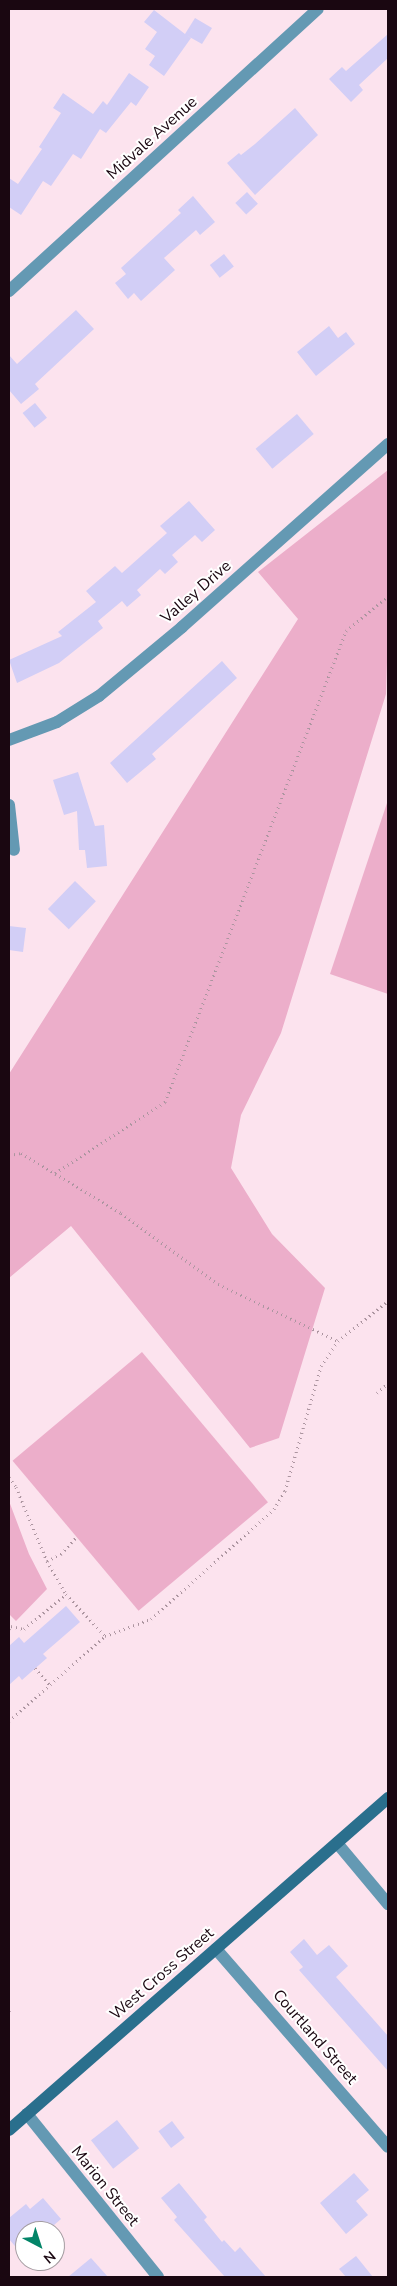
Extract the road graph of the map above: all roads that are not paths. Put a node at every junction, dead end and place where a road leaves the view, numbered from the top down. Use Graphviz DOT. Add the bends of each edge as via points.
graph roads {
  1 [pos="318,9"];
  2 [pos="9,291"];
  3 [pos="388,444"];
  4 [pos="9,740"];
  5 [pos="9,805"];
  6 [pos="14,850"];
  7 [pos="388,1798"];
  8 [pos="337,1843"];
  9 [pos="388,1904"];
  10 [pos="216,1949"];
  11 [pos="27,2114"];
  12 [pos="9,2130"];
  13 [pos="388,2147"];
  14 [pos="158,2277"];
  1 -- 2 [label="street, Midvale Avenue"];
  3 -- 4 [label="street, Valley Drive" via="182,627 99,696 57,722"];
  5 -- 6 [label="street"];
  7 -- 8 [label="main road, West Cross Street"];
  8 -- 9 [label="street"];
  8 -- 10 [label="main road, West Cross Street"];
  10 -- 11 [label="main road, West Cross Street"];
  10 -- 13 [label="street, Courtland Street"];
  11 -- 12 [label="main road, West Cross Street"];
  11 -- 14 [label="street, Marion Street"];
}
